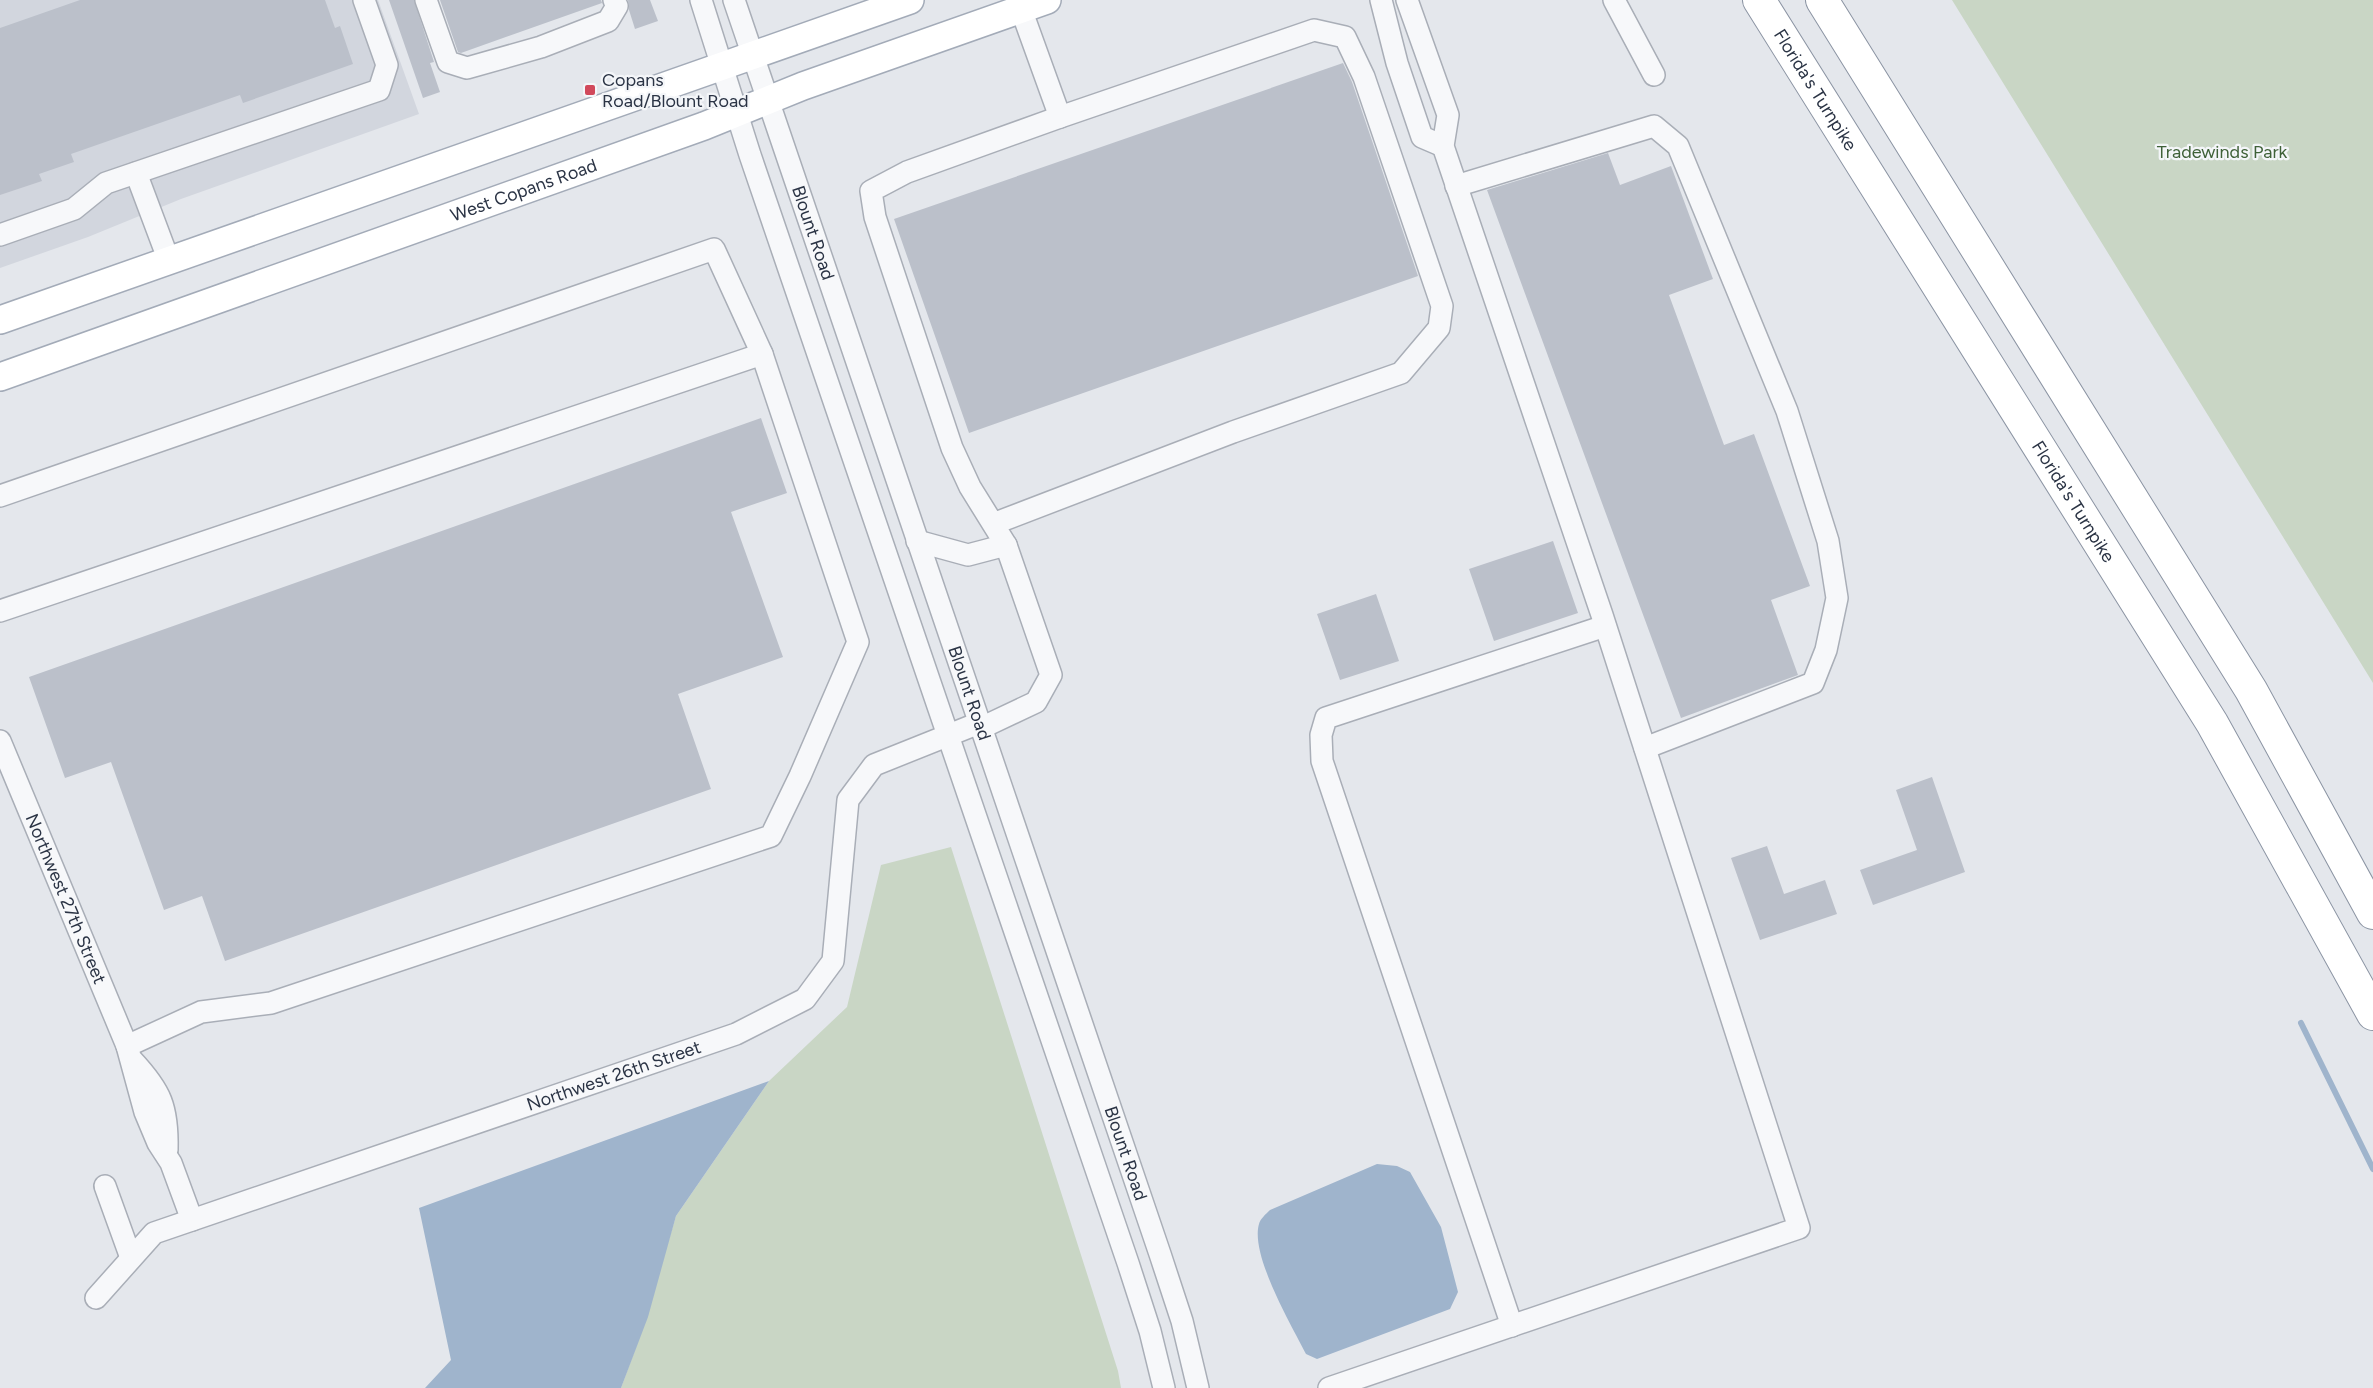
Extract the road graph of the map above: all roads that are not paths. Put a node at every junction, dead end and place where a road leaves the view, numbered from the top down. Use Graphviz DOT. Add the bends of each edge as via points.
graph roads {
  1 [pos="364,0"];
  2 [pos="426,0"];
  3 [pos="614,0"];
  4 [pos="701,0"];
  5 [pos="734,0"];
  6 [pos="910,0"];
  7 [pos="1047,0"];
  8 [pos="1381,0"];
  9 [pos="1407,0"];
  10 [pos="1614,0"];
  11 [pos="1759,0"];
  12 [pos="1822,0"];
  13 [pos="1021,9"];
  14 [pos="753,56"];
  15 [pos="723,66"];
  16 [pos="1654,75"];
  17 [pos="768,100"];
  18 [pos="737,112"];
  19 [pos="1060,117"];
  20 [pos="1443,146"];
  21 [pos="136,173"];
  22 [pos="1456,186"];
  23 [pos="0,235"];
  24 [pos="169,261"];
  25 [pos="0,320"];
  26 [pos="762,354"];
  27 [pos="0,377"];
  28 [pos="0,496"];
  29 [pos="993,524"];
  30 [pos="917,541"];
  31 [pos="1006,546"];
  32 [pos="0,611"];
  33 [pos="1605,626"];
  34 [pos="980,726"];
  35 [pos="948,736"];
  36 [pos="0,741"];
  37 [pos="1645,748"];
  38 [pos="2373,913"];
  39 [pos="2373,1014"];
  40 [pos="128,1052"];
  41 [pos="105,1186"];
  42 [pos="192,1220"];
  43 [pos="131,1258"];
  44 [pos="96,1298"];
  45 [pos="1512,1326"];
  46 [pos="1164,1388"];
  47 [pos="1198,1388"];
  48 [pos="1329,1388"];
  1 -- 21 [label="street" via="387,65 379,90"];
  2 -- 3 [label="street" via="448,62 467,68 541,47 608,21 617,6"];
  4 -- 15 [label="street, Blount Road"];
  5 -- 14 [label="street, Blount Road"];
  6 -- 14 [label="main road"];
  7 -- 13 [label="main road, West Copans Road"];
  8 -- 20 [label="street" via="1422,137"];
  9 -- 20 [label="street" via="1448,115"];
  10 -- 16 [label="street"];
  11 -- 39 [label="highway, Florida's Turnpike" via="2212,723"];
  12 -- 38 [label="highway" via="2252,690"];
  13 -- 17 [label="main road, West Copans Road"];
  13 -- 19 [label="street"];
  14 -- 15 [label="main road"];
  14 -- 17 [label="street, Blount Road"];
  15 -- 18 [label="street, Blount Road"];
  15 -- 24 [label="main road"];
  17 -- 18 [label="main road, West Copans Road"];
  17 -- 30 [label="street, Blount Road"];
  18 -- 27 [label="main road, West Copans Road"];
  18 -- 35 [label="street, Blount Road"];
  19 -- 29 [label="street" via="907,172 871,191 875,217 952,448 970,488"];
  19 -- 29 [label="street" via="1314,30 1345,37 1364,77 1442,306 1439,328 1401,373"];
  20 -- 22 [label="street"];
  21 -- 23 [label="street" via="106,183 74,209"];
  21 -- 24 [label="street"];
  22 -- 33 [label="street"];
  22 -- 37 [label="street" via="1654,126 1678,146 1787,411 1828,541 1837,598 1826,650 1813,683"];
  24 -- 25 [label="main road"];
  26 -- 28 [label="street" via="714,249"];
  26 -- 32 [label="street"];
  26 -- 40 [label="street" via="858,642 771,836 271,1003 201,1012"];
  29 -- 31 [label="street"];
  30 -- 31 [label="street" via="968,555"];
  30 -- 34 [label="street, Blount Road"];
  31 -- 34 [label="street, Northwest 26th Street" via="1052,675 1036,702"];
  33 -- 37 [label="street"];
  33 -- 45 [label="street" via="1326,718 1322,735 1322,761"];
  34 -- 35 [label="street, Northwest 26th Street"];
  34 -- 47 [label="street, Blount Road" via="1175,1299"];
  35 -- 42 [label="street, Northwest 26th Street" via="874,765 848,800 833,961 805,999 736,1034"];
  35 -- 46 [label="street, Blount Road" via="1150,1331"];
  36 -- 40 [label="street, Northwest 27th Street"];
  37 -- 45 [label="street" via="1799,1228"];
  40 -- 42 [label="street, Northwest 27th Street" via="153,1083 163,1105 167,1157"];
  41 -- 43 [label="street"];
  42 -- 43 [label="street, Northwest 26th Street" via="154,1233"];
  43 -- 44 [label="street, Northwest 26th Street"];
  45 -- 48 [label="street"];
}
